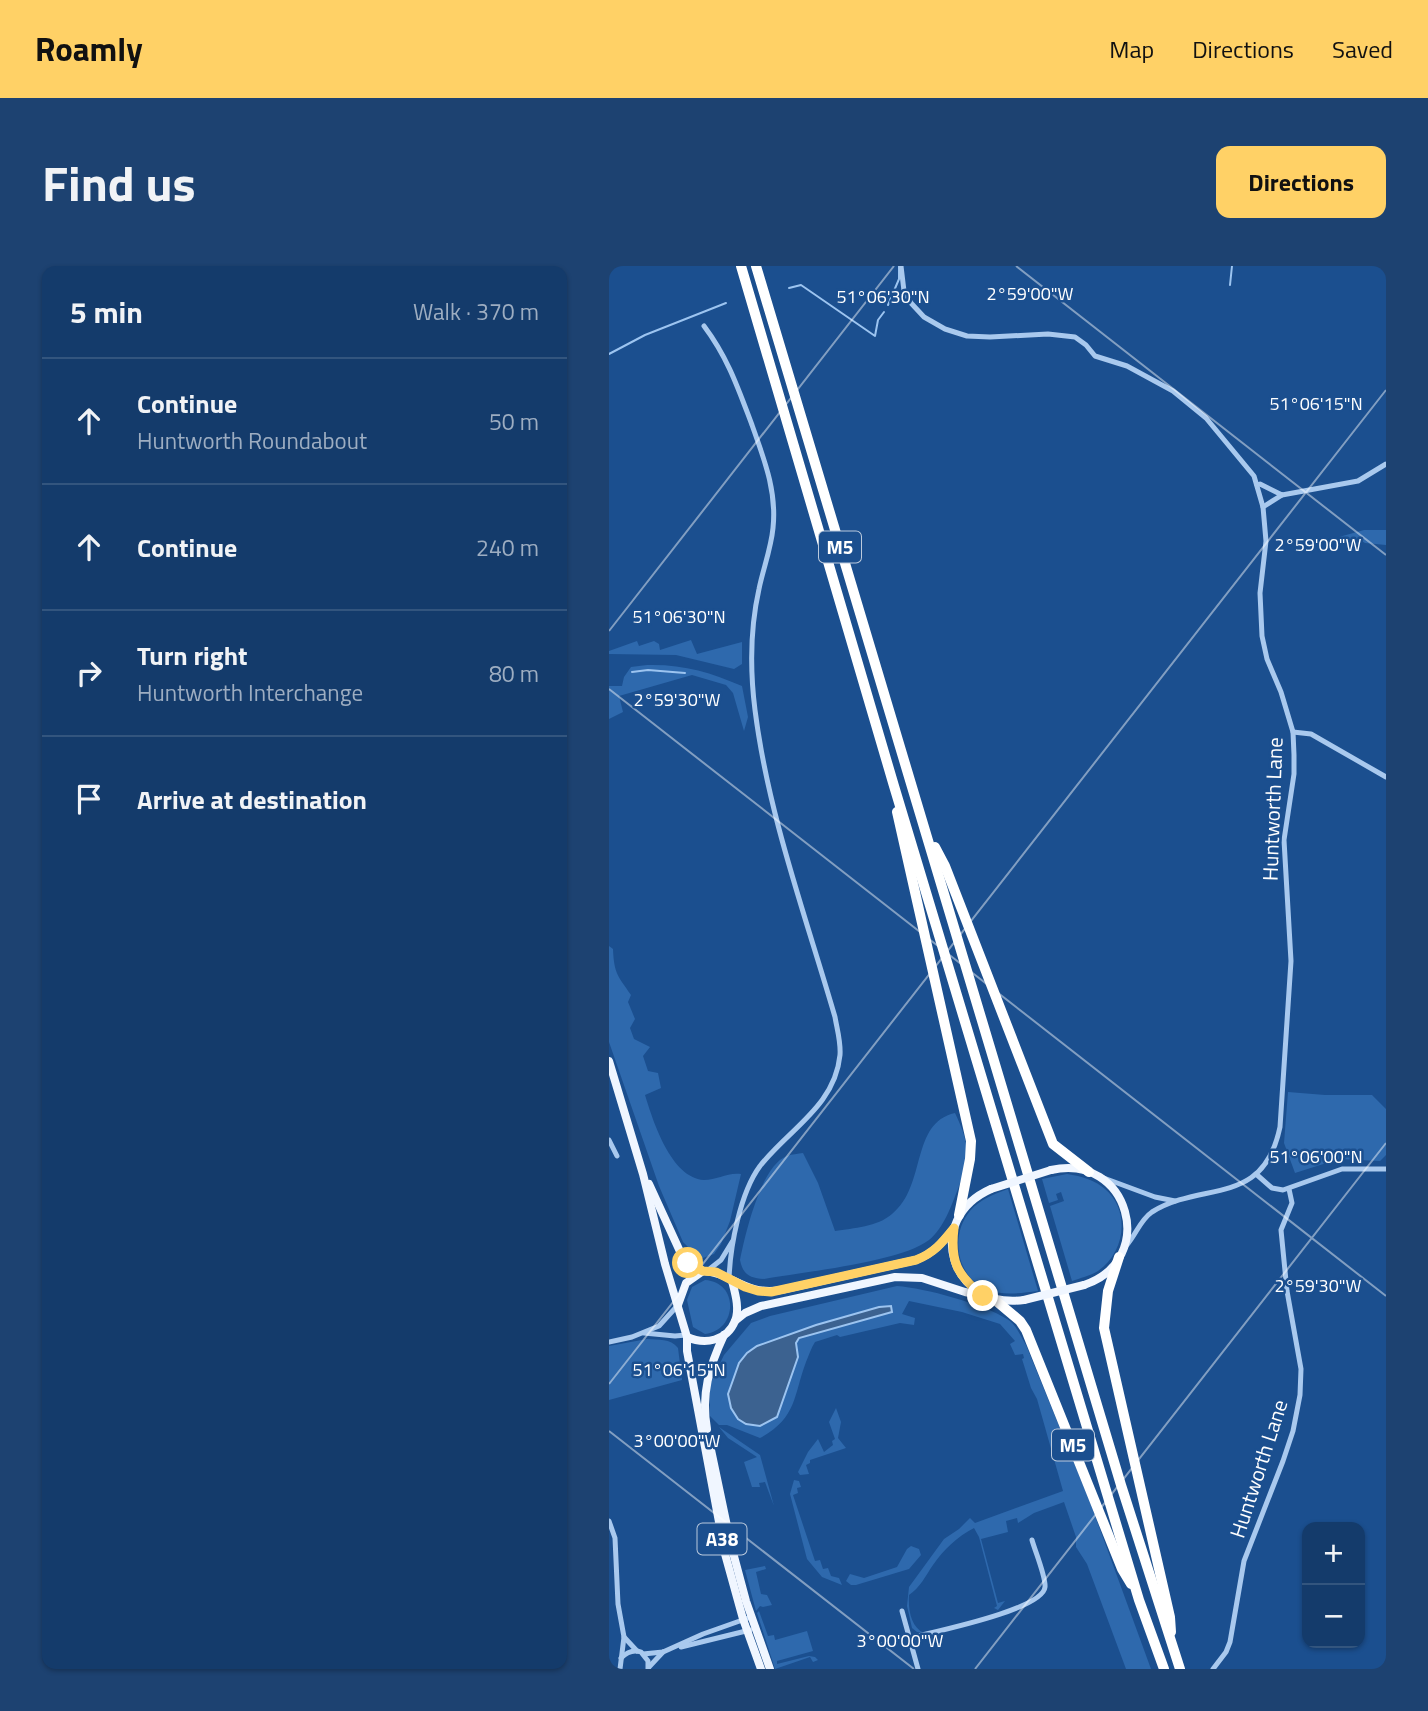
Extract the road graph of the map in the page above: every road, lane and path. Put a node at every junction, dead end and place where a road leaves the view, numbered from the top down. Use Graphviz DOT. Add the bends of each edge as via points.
graph roads {
  1 [pos="741,266"];
  2 [pos="756,266"];
  3 [pos="901,266"];
  4 [pos="704,326"];
  5 [pos="1386,464"];
  6 [pos="1257,485"];
  7 [pos="1282,495"];
  8 [pos="1263,507"];
  9 [pos="1293,733"];
  10 [pos="1386,777"];
  11 [pos="894,786"];
  12 [pos="925,827"];
  13 [pos="609,1061"];
  14 [pos="609,1140"];
  15 [pos="617,1156"];
  16 [pos="1386,1169"];
  17 [pos="643,1174"];
  18 [pos="1094,1174"];
  19 [pos="1256,1174"];
  20 [pos="1289,1189"];
  21 [pos="1176,1202"];
  22 [pos="959,1215"];
  23 [pos="954,1228"];
  24 [pos="734,1238"];
  25 [pos="1121,1253"];
  26 [pos="705,1271"];
  27 [pos="730,1281"];
  28 [pos="983,1296"];
  29 [pos="995,1300"];
  30 [pos="678,1305"];
  31 [pos="735,1321"];
  32 [pos="643,1333"];
  33 [pos="724,1335"];
  34 [pos="687,1336"];
  35 [pos="609,1342"];
  36 [pos="609,1521"];
  37 [pos="1032,1540"];
  38 [pos="1139,1600"];
  39 [pos="902,1611"];
  40 [pos="747,1618"];
  41 [pos="751,1630"];
  42 [pos="624,1637"];
  43 [pos="909,1638"];
  44 [pos="1172,1648"];
  45 [pos="671,1649"];
  46 [pos="640,1652"];
  47 [pos="663,1652"];
  48 [pos="621,1658"];
  49 [pos="649,1668"];
  50 [pos="620,1669"];
  51 [pos="761,1669"];
  52 [pos="770,1669"];
  53 [pos="918,1669"];
  54 [pos="1164,1669"];
  55 [pos="1180,1669"];
  56 [pos="1213,1669"];
  1 -- 11 [label="highway, M5"];
  2 -- 12 [label="highway, M5"];
  3 -- 6 [label="street, Huntworth Lane" via="911,303 944,329 967,336 1075,337 1095,356 1127,366 1173,391 1206,418"];
  4 -- 24 [label="street" via="736,382 773,493 773,530 753,622 754,709 768,783 835,1017 840,1053 825,1098 756,1172"];
  5 -- 7 [label="street" via="1358,481"];
  6 -- 7 [label="street"];
  6 -- 8 [label="street, Huntworth Lane"];
  7 -- 8 [label="street"];
  8 -- 9 [label="street, Huntworth Lane" via="1262,636"];
  9 -- 10 [label="street" via="1311,734"];
  9 -- 19 [label="street, Huntworth Lane" via="1294,774 1284,848 1291,961 1280,1127 1273,1151"];
  11 -- 22 [label="highway, M5" via="899,827 971,1141"];
  11 -- 38 [label="highway, M5"];
  12 -- 18 [label="highway, M5" via="945,866 1053,1143"];
  12 -- 44 [label="highway, M5"];
  13 -- 17 [label="main road, A38"];
  14 -- 15 [label="street"];
  16 -- 20 [label="street" via="1342,1169"];
  17 -- 26 [label="main road, A38" via="683,1258"];
  17 -- 30 [label="main road, A38"];
  18 -- 21 [label="street"];
  18 -- 22 [label="main road, bridge" via="1074,1168 1051,1170 991,1189 971,1200"];
  18 -- 25 [label="main road" via="1123,1204 1128,1227"];
  19 -- 20 [label="street" via="1272,1188"];
  19 -- 21 [label="street" via="1237,1186"];
  20 -- 56 [label="street, Huntworth Lane" via="1292,1203 1281,1230 1301,1369 1300,1395 1283,1461 1244,1561 1230,1642"];
  21 -- 25 [label="street" via="1149,1214"];
  22 -- 23 [label="main road"];
  23 -- 27 [label="main road, A38" via="939,1248 916,1260 771,1292"];
  23 -- 28 [label="main road" via="957,1269"];
  24 -- 26 [label="street" via="721,1260"];
  24 -- 27 [label="street"];
  25 -- 29 [label="main road, bridge" via="1105,1273 1084,1285 1024,1300"];
  25 -- 44 [label="highway, M5" via="1108,1291 1104,1328 1170,1617"];
  26 -- 27 [label="main road, A38"];
  26 -- 30 [label="main road" via="686,1283"];
  27 -- 31 [label="main road" via="737,1303"];
  28 -- 29 [label="main road"];
  28 -- 31 [label="main road, A38" via="922,1278 895,1277 761,1306"];
  29 -- 38 [label="highway, M5" via="1026,1330 1122,1569"];
  30 -- 32 [label="street" via="659,1326"];
  30 -- 34 [label="main road, A38"];
  31 -- 33 [label="main road, A38"];
  32 -- 34 [label="street"];
  32 -- 35 [label="street"];
  33 -- 34 [label="main road" via="704,1342"];
  33 -- 40 [label="main road, A38" via="706,1380 704,1414"];
  34 -- 40 [label="main road, A38" via="725,1554"];
  36 -- 42 [label="street" via="615,1538"];
  37 -- 43 [label="street" via="1045,1586 1042,1594 1013,1610"];
  38 -- 54 [label="highway, M5"];
  39 -- 43 [label="street"];
  40 -- 41 [label="main road, A38"];
  40 -- 45 [label="street"];
  41 -- 45 [label="street"];
  41 -- 51 [label="main road, A38"];
  41 -- 52 [label="main road, A38"];
  42 -- 46 [label="street"];
  42 -- 48 [label="street"];
  43 -- 53 [label="street"];
  44 -- 55 [label="highway, M5"];
  45 -- 47 [label="street"];
  46 -- 47 [label="street"];
  46 -- 48 [label="street"];
  46 -- 49 [label="street"];
  47 -- 49 [label="street"];
  48 -- 50 [label="street"];
}
